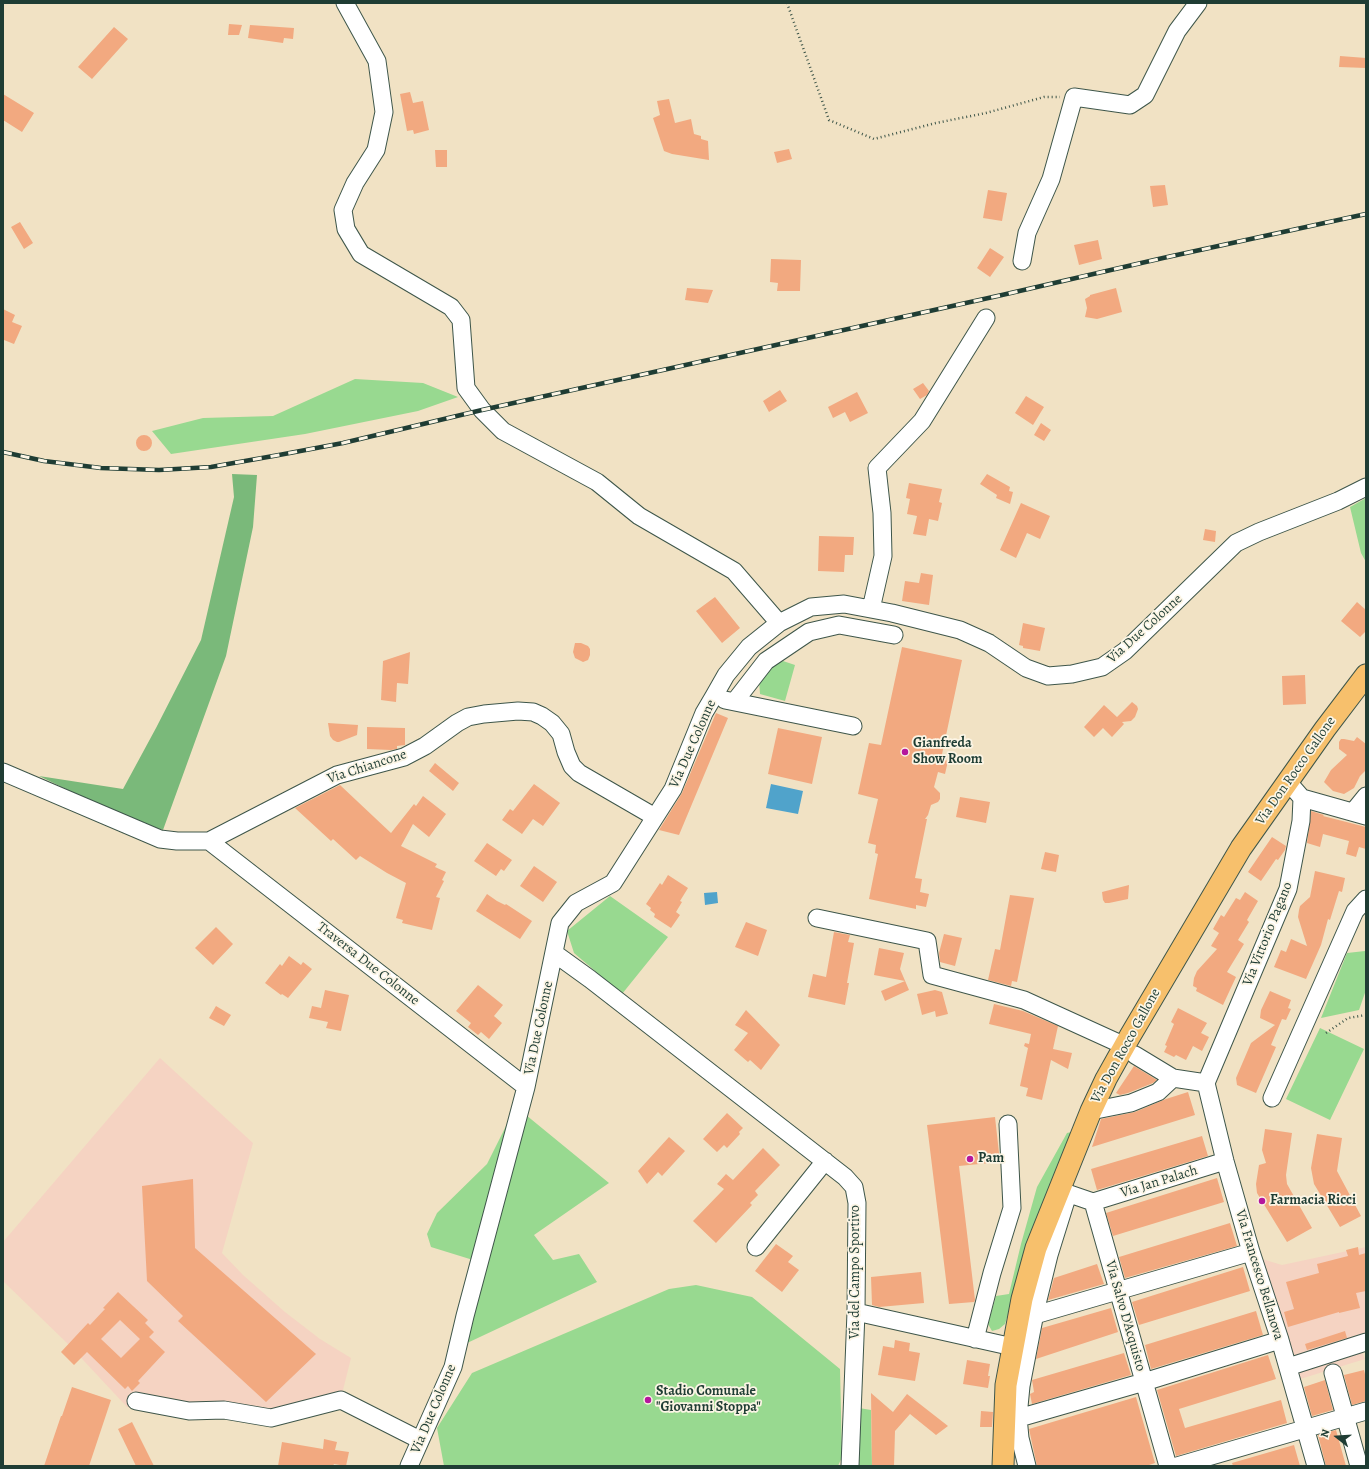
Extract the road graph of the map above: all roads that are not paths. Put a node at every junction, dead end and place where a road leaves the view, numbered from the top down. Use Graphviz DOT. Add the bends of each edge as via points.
graph roads {
  1 [pos="345,3"];
  2 [pos="1198,3"];
  3 [pos="1022,261"];
  4 [pos="986,318"];
  5 [pos="1366,487"];
  6 [pos="871,609"];
  7 [pos="780,623"];
  8 [pos="894,635"];
  9 [pos="1366,675"];
  10 [pos="714,696"];
  11 [pos="735,701"];
  12 [pos="853,726"];
  13 [pos="3,772"];
  14 [pos="1288,782"];
  15 [pos="1366,796"];
  16 [pos="1302,798"];
  17 [pos="1359,814"];
  18 [pos="655,817"];
  19 [pos="209,841"];
  20 [pos="1366,899"];
  21 [pos="817,918"];
  22 [pos="554,953"];
  23 [pos="1130,1050"];
  24 [pos="1173,1078"];
  25 [pos="1206,1083"];
  26 [pos="526,1087"];
  27 [pos="1272,1098"];
  28 [pos="1091,1111"];
  29 [pos="1008,1124"];
  30 [pos="825,1161"];
  31 [pos="1225,1161"];
  32 [pos="1063,1192"];
  33 [pos="1092,1202"];
  34 [pos="756,1247"];
  35 [pos="1251,1252"];
  36 [pos="1118,1291"];
  37 [pos="856,1312"];
  38 [pos="1035,1314"];
  39 [pos="975,1339"];
  40 [pos="1280,1340"];
  41 [pos="1366,1342"];
  42 [pos="1013,1347"];
  43 [pos="1288,1367"];
  44 [pos="1333,1373"];
  45 [pos="1144,1382"];
  46 [pos="136,1401"];
  47 [pos="1366,1411"];
  48 [pos="1345,1416"];
  49 [pos="1012,1420"];
  50 [pos="1305,1428"];
  51 [pos="420,1440"];
  52 [pos="409,1466"];
  53 [pos="850,1466"];
  54 [pos="1003,1466"];
  55 [pos="1026,1466"];
  56 [pos="1168,1466"];
  57 [pos="1177,1466"];
  58 [pos="1316,1466"];
  59 [pos="1359,1466"];
  1 -- 7 [label="street" via="377,61 384,112 376,150 355,183 343,210 346,229 361,254 451,308 460,320 466,388 482,410 504,431 597,482 639,516 734,571"];
  2 -- 3 [label="street" via="1177,31 1145,95 1130,105 1074,97 1051,179 1027,233"];
  4 -- 6 [label="street" via="922,421 876,468 882,513 883,556"];
  5 -- 6 [label="street, Via Due Colonne" via="1236,543 1125,651 1102,667 1048,676 1026,668 989,643 960,630"];
  6 -- 7 [label="street, Via Due Colonne" via="844,604 811,606"];
  7 -- 10 [label="street, Via Due Colonne" via="749,647 726,675"];
  8 -- 11 [label="street" via="839,625 809,632 766,661"];
  9 -- 14 [label="main road, Via Don Rocco Gallone"];
  10 -- 11 [label="street"];
  10 -- 18 [label="street, Via Due Colonne" via="704,713 673,789"];
  11 -- 12 [label="street"];
  13 -- 19 [label="street, Via Chiancone" via="160,840"];
  14 -- 16 [label="street"];
  14 -- 23 [label="main road, Via Don Rocco Gallone" via="1242,848"];
  15 -- 17 [label="street"];
  16 -- 17 [label="street"];
  16 -- 25 [label="street, Via Vittorio Pagano" via="1301,821 1288,889"];
  18 -- 19 [label="street, Via Chiancone" via="579,773 572,766 561,734 552,723 533,712 518,711 468,717 404,757 337,775"];
  18 -- 22 [label="street, Via Due Colonne" via="613,883 576,903 560,923"];
  19 -- 26 [label="street, Traversa Due Colonne"];
  20 -- 27 [label="street" via="1355,911"];
  21 -- 23 [label="street" via="927,942 932,974 1024,1000"];
  22 -- 26 [label="street, Via Due Colonne"];
  22 -- 30 [label="street, Via del Campo Sportivo"];
  23 -- 24 [label="street"];
  23 -- 28 [label="main road, Via Don Rocco Gallone" via="1106,1080"];
  24 -- 25 [label="street"];
  24 -- 28 [label="street" via="1158,1092 1131,1103"];
  25 -- 31 [label="street, Via Francesco Bellanova"];
  26 -- 51 [label="street, Via Due Colonne" via="465,1316 454,1367"];
  28 -- 32 [label="main road, Via Don Rocco Gallone"];
  29 -- 39 [label="street" via="1012,1208"];
  30 -- 34 [label="street"];
  30 -- 37 [label="street, Via del Campo Sportivo" via="854,1187 857,1203"];
  31 -- 33 [label="street, Via Jan Palach"];
  31 -- 35 [label="street, Via Francesco Bellanova"];
  32 -- 33 [label="street"];
  32 -- 38 [label="street"];
  32 -- 42 [label="main road, Via Don Rocco Gallone" via="1036,1248 1022,1299"];
  33 -- 36 [label="street, Via Salvo D'Acquisto"];
  35 -- 36 [label="street"];
  35 -- 40 [label="street, Via Francesco Bellanova"];
  36 -- 38 [label="street"];
  36 -- 45 [label="street, Via Salvo D'Acquisto"];
  37 -- 39 [label="street"];
  37 -- 53 [label="street, Via del Campo Sportivo"];
  38 -- 49 [label="street"];
  39 -- 42 [label="street"];
  40 -- 43 [label="street, Via Francesco Bellanova"];
  40 -- 45 [label="street"];
  41 -- 43 [label="street"];
  42 -- 49 [label="main road, Via Don Rocco Gallone" via="1006,1385"];
  43 -- 50 [label="street, Via Francesco Bellanova"];
  44 -- 48 [label="street"];
  45 -- 49 [label="street"];
  45 -- 56 [label="street, Via Salvo D'Acquisto"];
  46 -- 51 [label="street" via="189,1411 224,1410 271,1418 341,1400"];
  47 -- 48 [label="street"];
  48 -- 50 [label="street"];
  48 -- 59 [label="street"];
  49 -- 54 [label="main road, Via Don Rocco Gallone"];
  49 -- 55 [label="street" via="1020,1438"];
  50 -- 57 [label="street"];
  50 -- 58 [label="street, Via Francesco Bellanova"];
  51 -- 52 [label="street, Via Due Colonne"];
}
